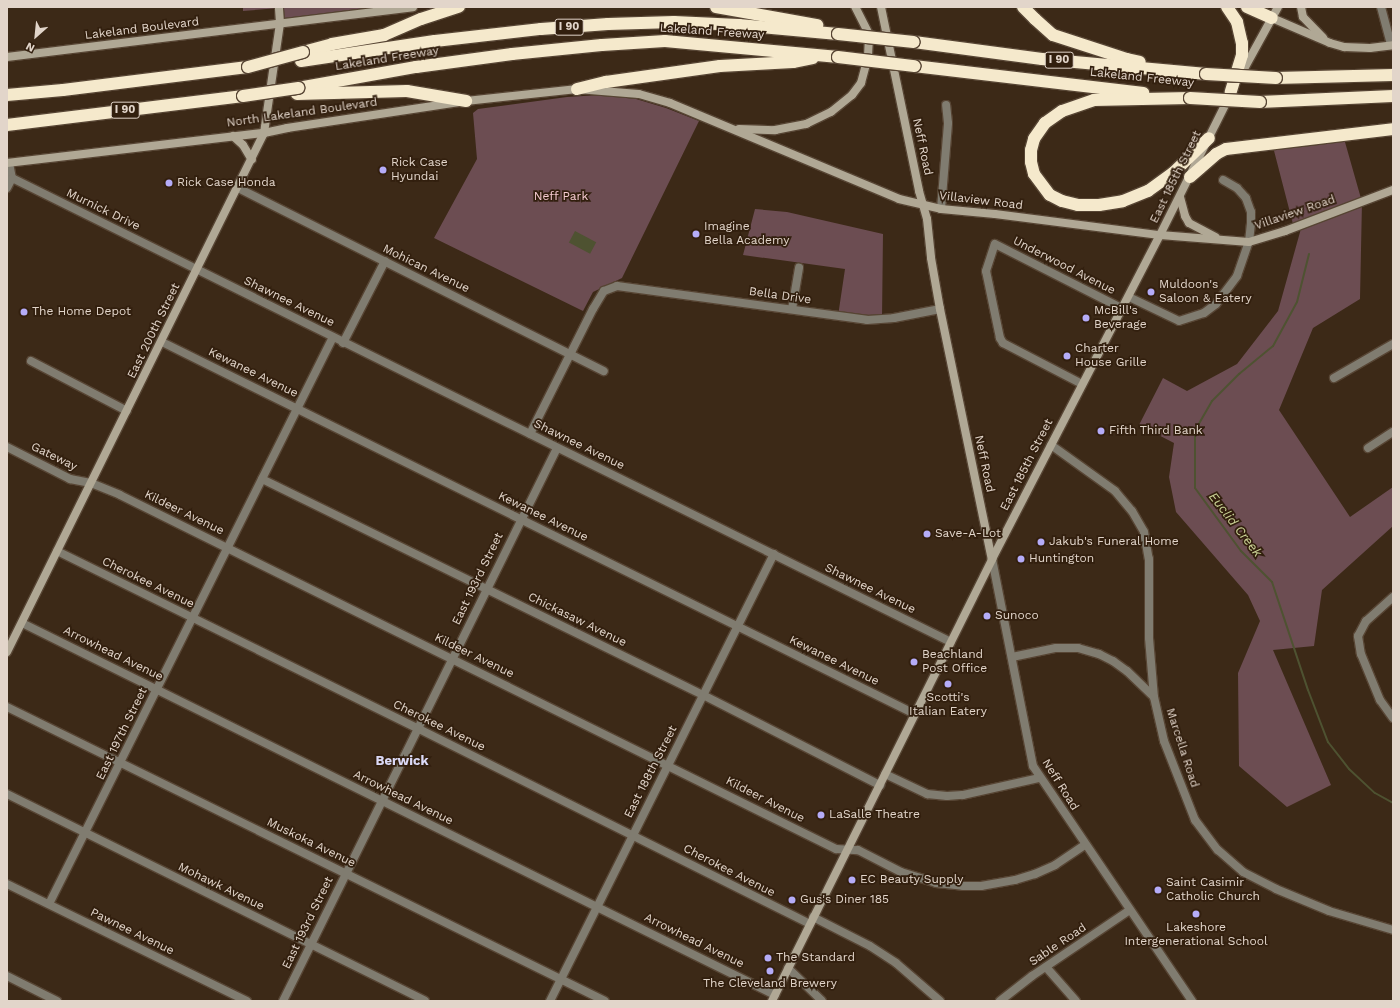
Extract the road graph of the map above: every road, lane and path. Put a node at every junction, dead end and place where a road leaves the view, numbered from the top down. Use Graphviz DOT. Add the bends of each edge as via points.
graph roads {
  1 [pos="279,7"];
  2 [pos="413,7"];
  3 [pos="459,7"];
  4 [pos="716,7"];
  5 [pos="855,7"];
  6 [pos="881,7"];
  7 [pos="1023,7"];
  8 [pos="1227,7"];
  9 [pos="1246,7"];
  10 [pos="1278,7"];
  11 [pos="1301,7"];
  12 [pos="1381,7"];
  13 [pos="1272,18"];
  14 [pos="280,23"];
  15 [pos="838,32"];
  16 [pos="1330,44"];
  17 [pos="1392,45"];
  18 [pos="302,56"];
  19 [pos="823,56"];
  20 [pos="7,57"];
  21 [pos="1206,74"];
  22 [pos="1393,75"];
  23 [pos="577,89"];
  24 [pos="63,90"];
  25 [pos="297,91"];
  26 [pos="7,92"];
  27 [pos="1231,92"];
  28 [pos="7,95"];
  29 [pos="1393,96"];
  30 [pos="1190,98"];
  31 [pos="466,101"];
  32 [pos="946,105"];
  33 [pos="7,125"];
  34 [pos="732,129"];
  35 [pos="1393,129"];
  36 [pos="264,133"];
  37 [pos="233,136"];
  38 [pos="1209,138"];
  39 [pos="252,160"];
  40 [pos="8,163"];
  41 [pos="1190,177"];
  42 [pos="12,178"];
  43 [pos="1223,180"];
  44 [pos="7,188"];
  45 [pos="238,188"];
  46 [pos="1393,190"];
  47 [pos="1180,197"];
  48 [pos="923,206"];
  49 [pos="941,209"];
  50 [pos="1160,236"];
  51 [pos="1221,240"];
  52 [pos="1249,242"];
  53 [pos="385,262"];
  54 [pos="798,268"];
  55 [pos="198,270"];
  56 [pos="1129,297"];
  57 [pos="792,309"];
  58 [pos="940,309"];
  59 [pos="1123,309"];
  60 [pos="332,337"];
  61 [pos="162,342"];
  62 [pos="343,343"];
  63 [pos="1393,344"];
  64 [pos="570,353"];
  65 [pos="31,362"];
  66 [pos="604,371"];
  67 [pos="1334,378"];
  68 [pos="1082,384"];
  69 [pos="297,408"];
  70 [pos="127,411"];
  71 [pos="1393,432"];
  72 [pos="530,434"];
  73 [pos="1051,445"];
  74 [pos="7,447"];
  75 [pos="558,448"];
  76 [pos="1368,448"];
  77 [pos="262,479"];
  78 [pos="91,483"];
  79 [pos="521,520"];
  80 [pos="227,548"];
  81 [pos="57,551"];
  82 [pos="774,554"];
  83 [pos="992,559"];
  84 [pos="486,589"];
  85 [pos="1393,597"];
  86 [pos="192,618"];
  87 [pos="22,623"];
  88 [pos="737,626"];
  89 [pos="951,642"];
  90 [pos="7,652"];
  91 [pos="1012,657"];
  92 [pos="452,659"];
  93 [pos="157,689"];
  94 [pos="703,695"];
  95 [pos="1154,697"];
  96 [pos="7,708"];
  97 [pos="914,714"];
  98 [pos="1393,718"];
  99 [pos="418,729"];
  100 [pos="121,763"];
  101 [pos="668,765"];
  102 [pos="885,774"];
  103 [pos="1040,778"];
  104 [pos="880,785"];
  105 [pos="7,794"];
  106 [pos="382,801"];
  107 [pos="85,834"];
  108 [pos="632,835"];
  109 [pos="1085,845"];
  110 [pos="847,849"];
  111 [pos="346,874"];
  112 [pos="7,884"];
  113 [pos="49,904"];
  114 [pos="598,907"];
  115 [pos="1130,910"];
  116 [pos="811,921"];
  117 [pos="1393,930"];
  118 [pos="310,945"];
  119 [pos="1046,967"];
  120 [pos="788,968"];
  121 [pos="7,976"];
  122 [pos="561,979"];
  123 [pos="773,998"];
  124 [pos="57,1001"];
  125 [pos="247,1001"];
  126 [pos="284,1001"];
  127 [pos="425,1001"];
  128 [pos="550,1001"];
  129 [pos="605,1001"];
  130 [pos="822,1001"];
  131 [pos="940,1001"];
  132 [pos="1000,1001"];
  133 [pos="1076,1001"];
  134 [pos="1192,1001"];
  1 -- 14 [label="street, East 200th Street"];
  2 -- 14 [label="street, Lakeland Boulevard"];
  3 -- 18 [label="highway" via="421,19 384,35 332,44"];
  4 -- 15 [label="highway"];
  5 -- 34 [label="street" via="869,34 868,56 861,83 852,95 831,112 806,124 775,130"];
  6 -- 48 [label="street, Neff Road"];
  7 -- 21 [label="highway" via="1053,35 1127,59"];
  8 -- 27 [label="highway" via="1237,22 1242,43 1242,55"];
  9 -- 13 [label="highway"];
  10 -- 13 [label="street, East 185th Street"];
  11 -- 16 [label="street" via="1303,17 1317,34"];
  12 -- 17 [label="street"];
  13 -- 16 [label="street"];
  13 -- 27 [label="street, East 185th Street"];
  14 -- 20 [label="street, Lakeland Boulevard"];
  14 -- 36 [label="street, East 200th Street"];
  15 -- 18 [label="highway, Lakeland Freeway / I 90" via="739,24 608,24"];
  15 -- 21 [label="highway, Lakeland Freeway / I 90, bridge" via="1042,59"];
  16 -- 17 [label="street" via="1358,48"];
  18 -- 24 [label="highway, Lakeland Freeway / I 90, bridge" via="248,67"];
  19 -- 23 [label="highway" via="793,62 720,66 606,82"];
  19 -- 25 [label="highway, Lakeland Freeway / I 90" via="665,41 602,45 423,66"];
  19 -- 30 [label="highway, Lakeland Freeway / I 90, bridge"];
  21 -- 22 [label="highway, Lakeland Freeway / I 90, bridge" via="1276,78"];
  23 -- 31 [label="street, North Lakeland Boulevard"];
  23 -- 34 [label="street, Villaview Road" via="639,94 670,103"];
  24 -- 26 [label="highway"];
  24 -- 28 [label="highway, Lakeland Freeway / I 90"];
  25 -- 31 [label="highway" via="407,91"];
  25 -- 33 [label="highway, I 90, bridge"];
  27 -- 38 [label="street, East 185th Street"];
  29 -- 30 [label="highway, Lakeland Freeway / I 90, bridge" via="1260,102"];
  30 -- 38 [label="highway" via="1094,100 1062,110 1045,123 1034,139 1031,162 1034,174 1050,195 1062,201 1078,205 1099,205 1123,201 1148,191 1174,173"];
  31 -- 36 [label="street, North Lakeland Boulevard"];
  32 -- 49 [label="street" via="948,123"];
  34 -- 48 [label="street, Villaview Road" via="899,199"];
  35 -- 41 [label="highway" via="1226,149 1216,154"];
  36 -- 37 [label="street, North Lakeland Boulevard"];
  36 -- 39 [label="street, East 200th Street"];
  37 -- 39 [label="street" via="243,145"];
  37 -- 40 [label="street, North Lakeland Boulevard"];
  38 -- 41 [label="street, East 185th Street"];
  39 -- 45 [label="street, East 200th Street"];
  40 -- 42 [label="street"];
  41 -- 47 [label="street, East 185th Street"];
  42 -- 44 [label="street"];
  42 -- 55 [label="street, Murnick Drive"];
  43 -- 52 [label="street" via="1246,198 1251,212"];
  45 -- 53 [label="street, Mohican Avenue"];
  45 -- 55 [label="street, East 200th Street"];
  46 -- 52 [label="street, Villaview Road"];
  47 -- 50 [label="street, East 185th Street"];
  47 -- 51 [label="street" via="1189,223"];
  48 -- 49 [label="street, Villaview Road"];
  48 -- 58 [label="street, Neff Road"];
  49 -- 50 [label="street, Villaview Road"];
  50 -- 51 [label="street, Villaview Road"];
  50 -- 56 [label="street, East 185th Street"];
  51 -- 52 [label="street, Villaview Road"];
  52 -- 56 [label="street" via="1237,276 1216,304 1204,312 1179,321"];
  53 -- 62 [label="street"];
  53 -- 64 [label="street, Mohican Avenue"];
  54 -- 57 [label="street"];
  55 -- 60 [label="street, Shawnee Avenue"];
  55 -- 61 [label="street, East 200th Street"];
  56 -- 59 [label="street, East 185th Street"];
  57 -- 58 [label="street, Bella Drive" via="867,320 894,318"];
  57 -- 64 [label="street, Bella Drive" via="617,286 604,291"];
  58 -- 83 [label="street, Neff Road"];
  59 -- 68 [label="street, East 185th Street"];
  59 -- 68 [label="street, Underwood Avenue" via="995,244 986,271 1003,343"];
  60 -- 62 [label="street, Shawnee Avenue"];
  60 -- 69 [label="street, East 197th Street"];
  61 -- 69 [label="street, Kewanee Avenue"];
  61 -- 70 [label="street, East 200th Street"];
  62 -- 72 [label="street, Shawnee Avenue"];
  63 -- 67 [label="street"];
  64 -- 66 [label="street, Mohican Avenue"];
  64 -- 72 [label="street"];
  65 -- 70 [label="street"];
  68 -- 73 [label="street, East 185th Street"];
  69 -- 77 [label="street, East 197th Street"];
  69 -- 79 [label="street, Kewanee Avenue"];
  70 -- 78 [label="street, East 200th Street"];
  71 -- 76 [label="street"];
  72 -- 75 [label="street, Shawnee Avenue"];
  73 -- 83 [label="street, East 185th Street"];
  73 -- 95 [label="street, Marcella Road" via="1115,491 1132,511 1144,532 1149,559 1149,638"];
  74 -- 78 [label="street, Gateway" via="70,479"];
  75 -- 79 [label="street, East 193rd Street"];
  75 -- 82 [label="street, Shawnee Avenue"];
  77 -- 80 [label="street, East 197th Street"];
  77 -- 84 [label="street, Chickasaw Avenue"];
  78 -- 80 [label="street, Kildeer Avenue"];
  78 -- 81 [label="street, East 200th Street"];
  79 -- 84 [label="street, East 193rd Street"];
  79 -- 88 [label="street, Kewanee Avenue"];
  80 -- 86 [label="street, East 197th Street"];
  80 -- 92 [label="street, Kildeer Avenue"];
  81 -- 86 [label="street, Cherokee Avenue"];
  81 -- 87 [label="street, East 200th Street"];
  82 -- 88 [label="street, East 188th Street"];
  82 -- 89 [label="street, Shawnee Avenue"];
  83 -- 89 [label="street, East 185th Street"];
  83 -- 91 [label="street, Neff Road"];
  84 -- 92 [label="street, East 193rd Street"];
  84 -- 94 [label="street, Chickasaw Avenue"];
  85 -- 98 [label="street" via="1366,621 1358,636 1360,654 1380,700"];
  86 -- 93 [label="street, East 197th Street"];
  86 -- 99 [label="street, Cherokee Avenue"];
  87 -- 90 [label="street, East 200th Street"];
  87 -- 93 [label="street, Arrowhead Avenue"];
  88 -- 94 [label="street, East 188th Street"];
  88 -- 97 [label="street, Kewanee Avenue"];
  89 -- 97 [label="street, East 185th Street"];
  91 -- 95 [label="street" via="1056,648 1078,648 1113,661"];
  91 -- 103 [label="street, Neff Road" via="1032,766"];
  92 -- 99 [label="street, East 193rd Street"];
  92 -- 101 [label="street, Kildeer Avenue"];
  93 -- 100 [label="street, East 197th Street"];
  93 -- 106 [label="street, Arrowhead Avenue"];
  94 -- 101 [label="street, East 188th Street"];
  94 -- 104 [label="street, Chickasaw Avenue"];
  95 -- 117 [label="street, Marcella Road" via="1164,741 1181,788 1195,820 1218,850 1243,872 1276,889 1328,911"];
  96 -- 100 [label="street, Muskoka Avenue"];
  97 -- 102 [label="street, East 185th Street"];
  99 -- 106 [label="street, East 193rd Street"];
  99 -- 108 [label="street, Cherokee Avenue"];
  100 -- 107 [label="street, East 197th Street"];
  100 -- 111 [label="street, Muskoka Avenue"];
  101 -- 108 [label="street, East 188th Street"];
  101 -- 110 [label="street, Kildeer Avenue" via="836,849"];
  102 -- 103 [label="street" via="927,794 947,796 963,795"];
  102 -- 104 [label="street, East 185th Street"];
  103 -- 109 [label="street, Neff Road"];
  104 -- 110 [label="street, East 185th Street"];
  105 -- 107 [label="street, Mohawk Avenue"];
  106 -- 111 [label="street, East 193rd Street"];
  106 -- 114 [label="street, Arrowhead Avenue"];
  107 -- 113 [label="street, East 197th Street"];
  107 -- 118 [label="street, Mohawk Avenue"];
  108 -- 114 [label="street, East 188th Street"];
  108 -- 116 [label="street, Cherokee Avenue"];
  109 -- 110 [label="street, Kildeer Avenue" via="1055,865 1035,874 982,886 963,886 919,878 900,872 858,850"];
  109 -- 115 [label="street, Neff Road"];
  110 -- 116 [label="street, East 185th Street"];
  111 -- 118 [label="street, East 193rd Street"];
  111 -- 122 [label="street, Muskoka Avenue"];
  112 -- 113 [label="street, Pawnee Avenue"];
  113 -- 125 [label="street, Pawnee Avenue"];
  114 -- 122 [label="street, East 188th Street"];
  114 -- 123 [label="street, Arrowhead Avenue"];
  115 -- 119 [label="street, Sable Road"];
  115 -- 134 [label="street, Neff Road"];
  116 -- 120 [label="street, East 185th Street"];
  116 -- 131 [label="street, Cherokee Avenue" via="870,946 896,963"];
  118 -- 126 [label="street, East 193rd Street"];
  118 -- 127 [label="street, Mohawk Avenue"];
  119 -- 132 [label="street, Sable Road"];
  119 -- 133 [label="street"];
  120 -- 123 [label="street, East 185th Street"];
  120 -- 130 [label="street"];
  121 -- 124 [label="street"];
  122 -- 128 [label="street, East 188th Street"];
  122 -- 129 [label="street, Muskoka Avenue"];
}
